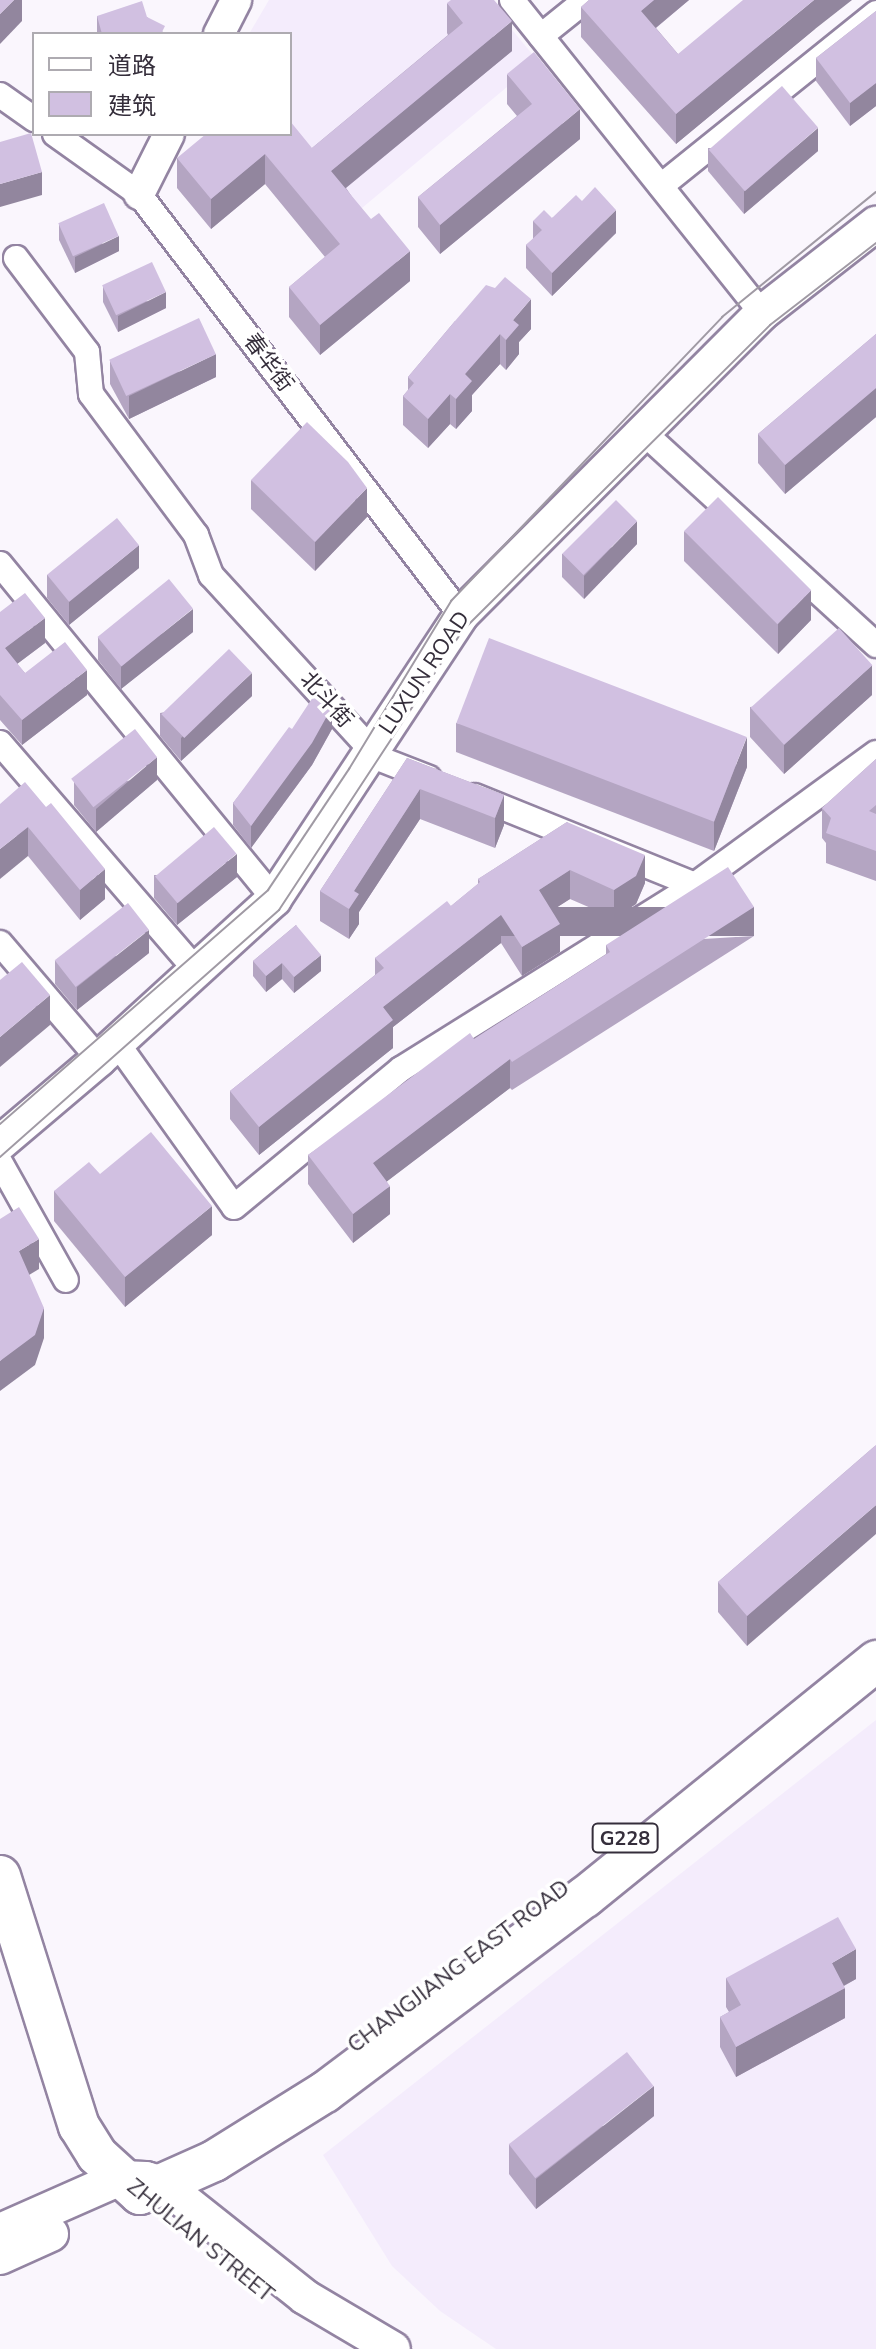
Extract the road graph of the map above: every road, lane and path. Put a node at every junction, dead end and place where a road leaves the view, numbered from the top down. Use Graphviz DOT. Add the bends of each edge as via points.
graph roads {
  1 [pos="236,0"];
  2 [pos="512,0"];
  3 [pos="586,0"];
  4 [pos="876,13"];
  5 [pos="220,32"];
  6 [pos="541,36"];
  7 [pos="0,95"];
  8 [pos="32,118"];
  9 [pos="58,136"];
  10 [pos="168,136"];
  11 [pos="661,186"];
  12 [pos="139,194"];
  13 [pos="876,224"];
  14 [pos="16,258"];
  15 [pos="762,313"];
  16 [pos="643,432"];
  17 [pos="0,564"];
  18 [pos="461,615"];
  19 [pos="876,645"];
  20 [pos="0,743"];
  21 [pos="876,753"];
  22 [pos="370,755"];
  23 [pos="695,885"];
  24 [pos="274,899"];
  25 [pos="0,943"];
  26 [pos="197,971"];
  27 [pos="108,1051"];
  28 [pos="0,1143"];
  29 [pos="0,1162"];
  30 [pos="66,1280"];
  31 [pos="876,1635"];
  32 [pos="876,1661"];
  33 [pos="0,1876"];
  34 [pos="141,2185"];
  35 [pos="0,2231"];
  36 [pos="0,2257"];
  37 [pos="345,2349"];
  38 [pos="393,2349"];
  1 -- 5 [label="street"];
  2 -- 6 [label="street"];
  3 -- 6 [label="street"];
  4 -- 11 [label="street"];
  6 -- 11 [label="street"];
  7 -- 8 [label="street"];
  9 -- 12 [label="street, 春华街"];
  10 -- 12 [label="street"];
  11 -- 15 [label="street"];
  12 -- 18 [label="street, 春华街"];
  13 -- 15 [label="main road, LUXUN ROAD"];
  14 -- 22 [label="street, 北斗街" via="87,352 91,394 196,535 211,575 364,742"];
  15 -- 16 [label="main road, LUXUN ROAD"];
  16 -- 18 [label="main road, LUXUN ROAD"];
  16 -- 19 [label="street"];
  17 -- 24 [label="street"];
  18 -- 22 [label="main road, LUXUN ROAD"];
  20 -- 26 [label="street"];
  21 -- 23 [label="street"];
  22 -- 23 [label="street"];
  22 -- 24 [label="main road, LUXUN ROAD"];
  23 -- 27 [label="street" via="401,1069 234,1207"];
  24 -- 26 [label="main road, LUXUN ROAD"];
  25 -- 27 [label="street"];
  26 -- 27 [label="main road, LUXUN ROAD"];
  27 -- 28 [label="main road, LUXUN ROAD"];
  29 -- 30 [label="street"];
  31 -- 34 [label="highway, CHANGJIANG EAST ROAD / G228" via="573,1881 335,2060"];
  32 -- 34 [label="highway, CHANGJIANG EAST ROAD / G228" via="585,1897 381,2051 214,2161"];
  33 -- 34 [label="highway" via="79,2126 97,2155"];
  34 -- 35 [label="main road, CHANGJIANG EAST ROAD"];
  34 -- 36 [label="main road, CHANGJIANG EAST ROAD"];
  34 -- 37 [label="main road, ZHULIAN STREET" via="290,2315"];
  34 -- 38 [label="main road, ZHULIAN STREET" via="305,2297"];
}
